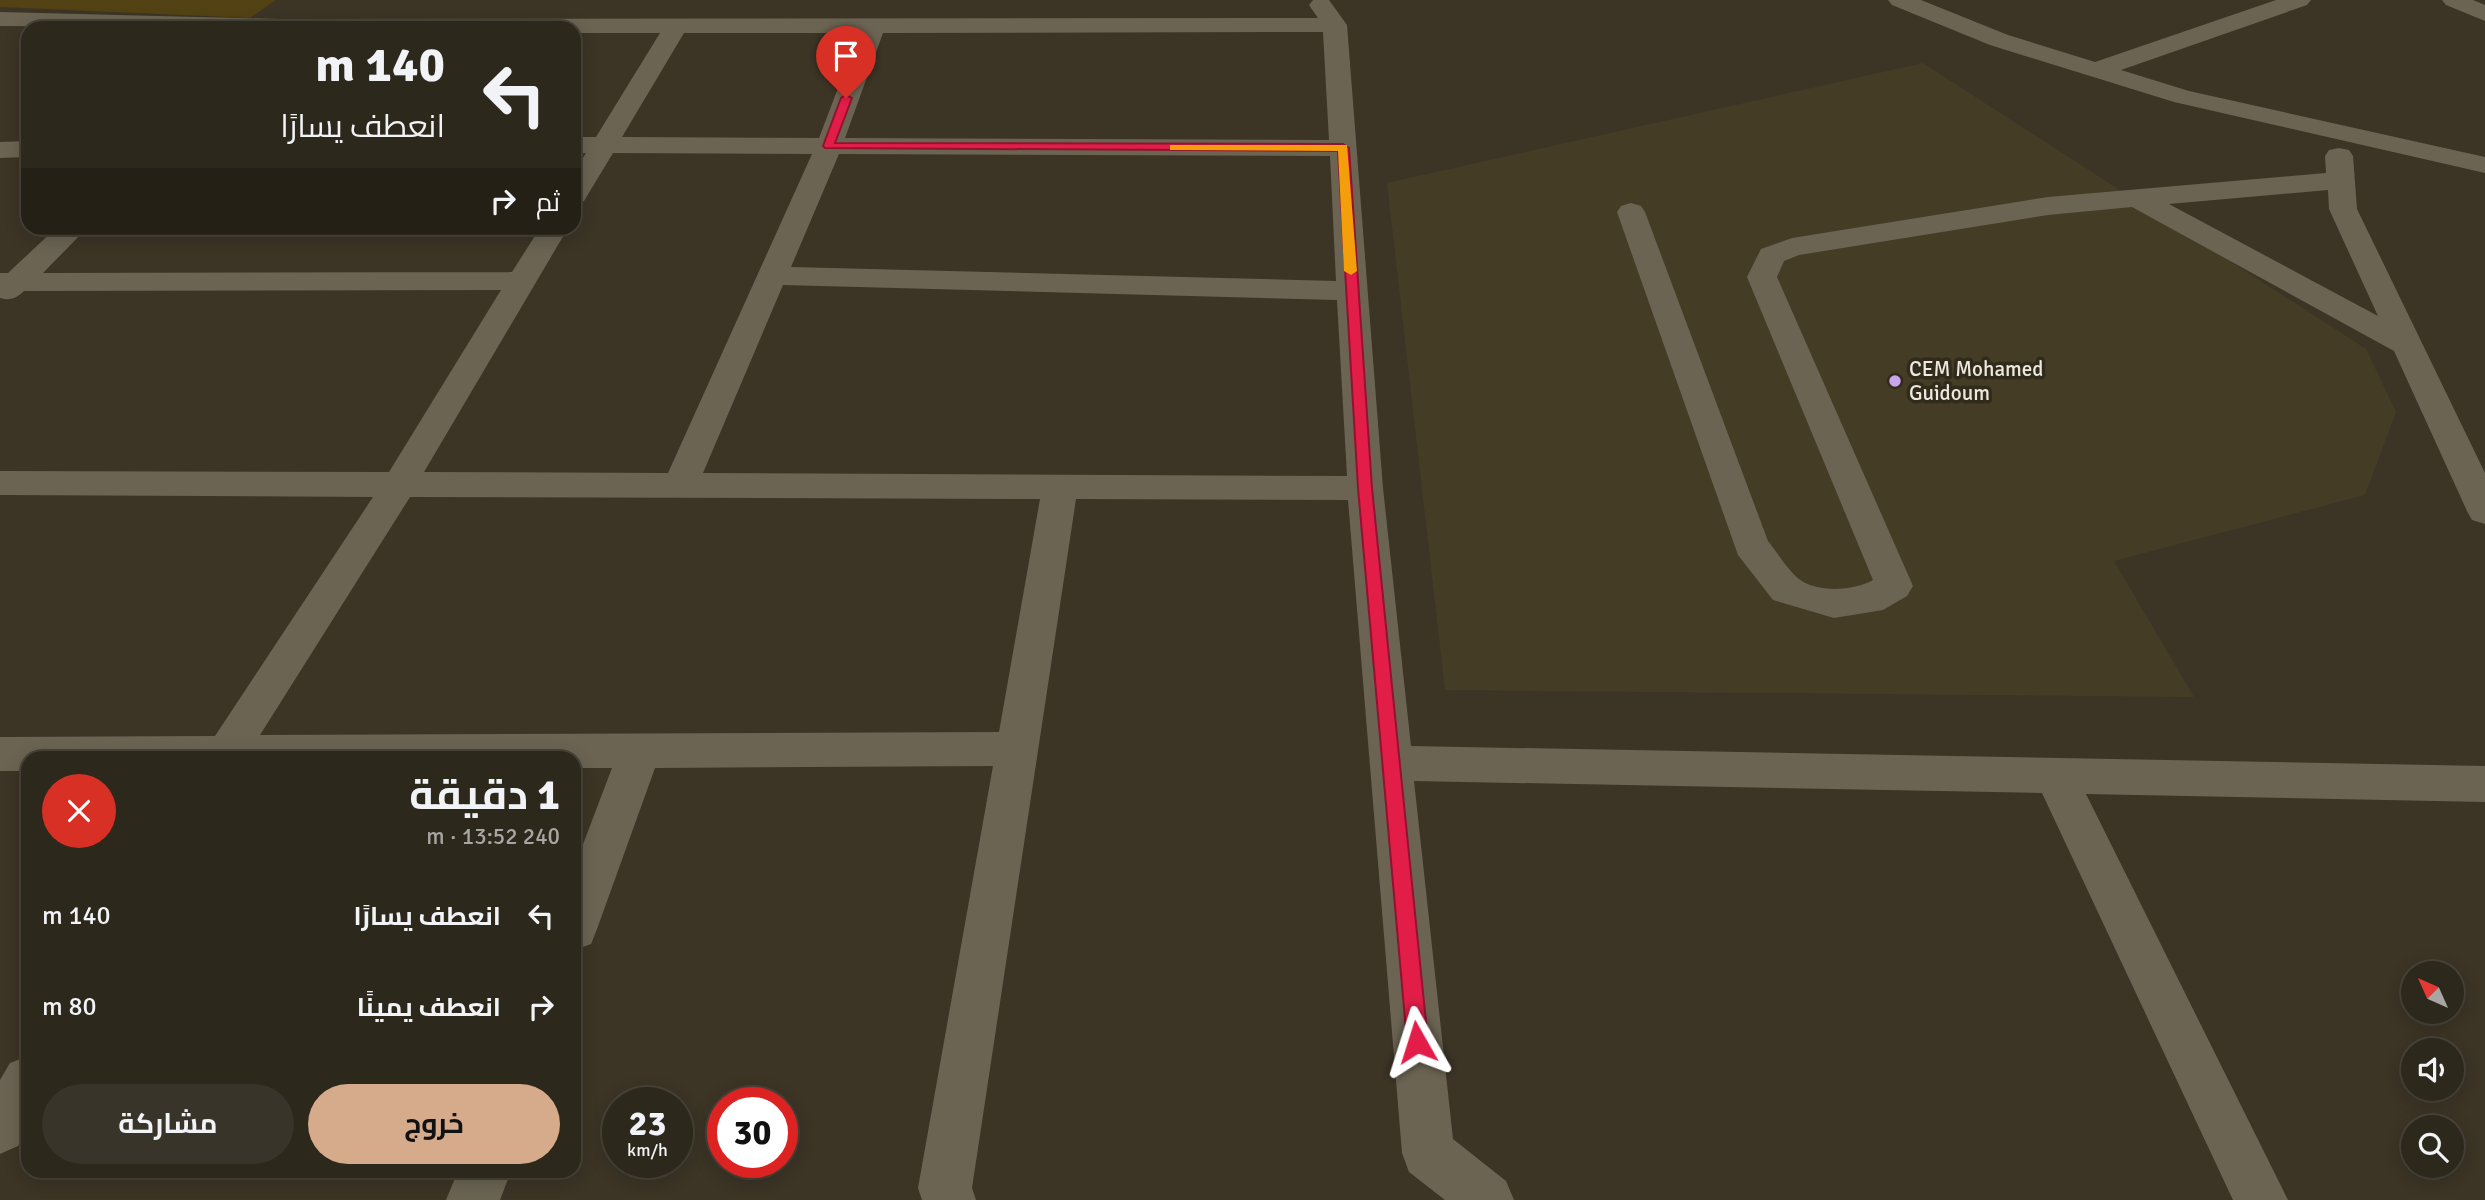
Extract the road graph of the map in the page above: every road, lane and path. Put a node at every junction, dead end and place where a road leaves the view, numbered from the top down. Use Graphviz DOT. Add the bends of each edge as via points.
graph roads {
  1 [pos="1900,0"];
  2 [pos="2299,0"];
  3 [pos="2454,0"];
  4 [pos="1326,13"];
  5 [pos="2485,13"];
  6 [pos="581,26"];
  7 [pos="676,26"];
  8 [pos="873,26"];
  9 [pos="2096,70"];
  10 [pos="2337,132"];
  11 [pos="581,145"];
  12 [pos="604,145"];
  13 [pos="828,146"];
  14 [pos="1343,148"];
  15 [pos="21,149"];
  16 [pos="0,150"];
  17 [pos="2485,165"];
  18 [pos="2341,180"];
  19 [pos="581,183"];
  20 [pos="2137,198"];
  21 [pos="1631,212"];
  22 [pos="64,235"];
  23 [pos="550,235"];
  24 [pos="771,276"];
  25 [pos="522,281"];
  26 [pos="6,287"];
  27 [pos="1352,291"];
  28 [pos="2407,345"];
  29 [pos="0,483"];
  30 [pos="399,485"];
  31 [pos="680,486"];
  32 [pos="1060,487"];
  33 [pos="1365,488"];
  34 [pos="2485,511"];
  35 [pos="1017,749"];
  36 [pos="228,751"];
  37 [pos="640,751"];
  38 [pos="581,752"];
  39 [pos="0,754"];
  40 [pos="21,754"];
  41 [pos="1391,763"];
  42 [pos="2055,776"];
  43 [pos="2485,784"];
  44 [pos="581,910"];
  45 [pos="21,1094"];
  46 [pos="0,1128"];
  47 [pos="481,1178"];
  48 [pos="473,1200"];
  49 [pos="949,1200"];
  50 [pos="1487,1200"];
  51 [pos="2261,1200"];
  1 -- 9 [label="street" via="1999,40"];
  2 -- 9 [label="street"];
  3 -- 5 [label="street"];
  4 -- 8 [label="street"];
  4 -- 14 [label="street"];
  6 -- 7 [label="street"];
  7 -- 8 [label="street"];
  7 -- 12 [label="street"];
  8 -- 13 [label="street"];
  9 -- 10 [label="street" via="2183,97"];
  10 -- 17 [label="street"];
  10 -- 18 [label="street"];
  11 -- 12 [label="street"];
  12 -- 13 [label="street"];
  12 -- 19 [label="street"];
  13 -- 14 [label="street"];
  13 -- 24 [label="street"];
  14 -- 27 [label="street"];
  15 -- 16 [label="street"];
  18 -- 20 [label="street"];
  18 -- 28 [label="street" via="2343,209"];
  20 -- 21 [label="street" via="2021,210 1792,247 1772,255 1762,277 1894,586 1869,600 1834,604 1787,590 1751,547"];
  20 -- 28 [label="street"];
  22 -- 26 [label="street"];
  23 -- 25 [label="street"];
  24 -- 27 [label="street"];
  24 -- 31 [label="street"];
  25 -- 26 [label="street"];
  25 -- 30 [label="street"];
  27 -- 33 [label="street"];
  28 -- 34 [label="street"];
  29 -- 30 [label="street"];
  30 -- 31 [label="street"];
  30 -- 36 [label="street"];
  31 -- 32 [label="street"];
  32 -- 33 [label="street"];
  32 -- 35 [label="street"];
  33 -- 41 [label="street"];
  35 -- 37 [label="street"];
  35 -- 49 [label="street" via="945,1188"];
  37 -- 38 [label="street"];
  37 -- 44 [label="street"];
  39 -- 40 [label="street"];
  41 -- 42 [label="street"];
  41 -- 50 [label="street" via="1428,1153"];
  42 -- 43 [label="street"];
  42 -- 51 [label="street"];
  45 -- 46 [label="street"];
  47 -- 48 [label="street"];
}
